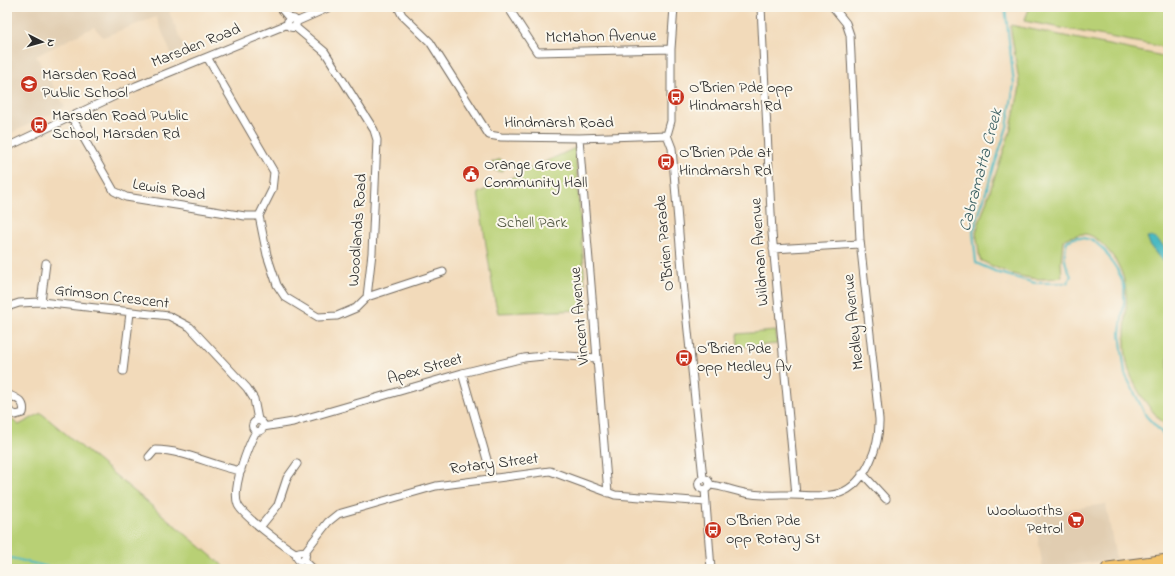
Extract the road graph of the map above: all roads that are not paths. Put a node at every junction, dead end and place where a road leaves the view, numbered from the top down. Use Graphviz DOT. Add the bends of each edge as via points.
graph roads {
  1 [pos="280,7"];
  2 [pos="330,7"];
  3 [pos="398,7"];
  4 [pos="508,7"];
  5 [pos="674,7"];
  6 [pos="761,7"];
  7 [pos="833,7"];
  8 [pos="292,23"];
  9 [pos="671,49"];
  10 [pos="207,57"];
  11 [pos="71,116"];
  12 [pos="667,135"];
  13 [pos="579,138"];
  14 [pos="7,147"];
  15 [pos="259,216"];
  16 [pos="860,244"];
  17 [pos="773,249"];
  18 [pos="46,263"];
  19 [pos="444,272"];
  20 [pos="367,297"];
  21 [pos="41,302"];
  22 [pos="7,308"];
  23 [pos="130,313"];
  24 [pos="597,358"];
  25 [pos="123,371"];
  26 [pos="462,373"];
  27 [pos="7,394"];
  28 [pos="7,408"];
  29 [pos="258,420"];
  30 [pos="263,427"];
  31 [pos="256,430"];
  32 [pos="149,457"];
  33 [pos="297,464"];
  34 [pos="241,471"];
  35 [pos="862,474"];
  36 [pos="492,477"];
  37 [pos="707,487"];
  38 [pos="608,493"];
  39 [pos="796,495"];
  40 [pos="886,499"];
  41 [pos="706,502"];
  42 [pos="261,526"];
  43 [pos="302,556"];
  44 [pos="1168,561"];
  45 [pos="313,569"];
  46 [pos="711,569"];
  47 [pos="1108,569"];
  1 -- 8 [label="street, Woodlands Road"];
  2 -- 8 [label="street, Marsden Road"];
  3 -- 13 [label="street, Hindmarsh Road" via="402,15 430,42 489,135"];
  4 -- 9 [label="street, McMahon Avenue" via="537,52"];
  5 -- 9 [label="street, O'Brien Parade"];
  6 -- 17 [label="street, Wildman Avenue"];
  7 -- 16 [label="street, Medley Avenue" via="846,23 850,35"];
  8 -- 10 [label="street, Marsden Road"];
  8 -- 20 [label="street, Woodlands Road" via="325,52 376,135 372,253"];
  9 -- 12 [label="street, O'Brien Parade" via="671,121"];
  10 -- 11 [label="street, Marsden Road"];
  10 -- 15 [label="street" via="274,172 272,190"];
  11 -- 14 [label="street, Marsden Road"];
  11 -- 15 [label="street, Lewis Road" via="106,179 118,194 238,215"];
  12 -- 13 [label="street, Hindmarsh Road"];
  12 -- 37 [label="street, O'Brien Parade" via="672,148 704,478 699,484 701,489"];
  13 -- 24 [label="street, Vincent Avenue"];
  15 -- 20 [label="street, Woodlands Road" via="267,255 277,285 285,297 318,317 337,316 356,308"];
  16 -- 17 [label="street"];
  16 -- 35 [label="street, Medley Avenue" via="879,432 874,455"];
  17 -- 39 [label="street, Wildman Avenue"];
  18 -- 21 [label="street"];
  19 -- 20 [label="street"];
  21 -- 22 [label="street, Grimson Crescent" via="19,303"];
  21 -- 23 [label="street, Grimson Crescent"];
  23 -- 25 [label="street"];
  23 -- 29 [label="street, Grimson Crescent" via="169,316 190,327 250,392 257,405"];
  24 -- 26 [label="street, Apex Street" via="524,358"];
  24 -- 38 [label="street, Vincent Avenue"];
  26 -- 30 [label="street, Apex Street" via="293,422"];
  26 -- 36 [label="street"];
  27 -- 28 [label="street" via="20,400 24,408 23,413 16,415"];
  29 -- 30 [label="street" via="262,422"];
  29 -- 31 [label="street" via="253,425"];
  30 -- 31 [label="street"];
  31 -- 34 [label="street"];
  32 -- 34 [label="street" via="155,450 166,450"];
  33 -- 42 [label="street" via="287,478 278,504"];
  34 -- 42 [label="street" via="236,486 237,503 241,510"];
  35 -- 39 [label="street, Medley Avenue" via="853,485 841,493 826,496"];
  35 -- 40 [label="street"];
  36 -- 38 [label="street, Rotary Street" via="550,471"];
  36 -- 43 [label="street, Rotary Street" via="436,486 338,514 328,522"];
  37 -- 39 [label="street, Medley Avenue" via="751,494"];
  37 -- 41 [label="street"];
  38 -- 41 [label="street, Rotary Street" via="615,496"];
  41 -- 46 [label="street"];
  42 -- 43 [label="street"];
  43 -- 45 [label="street"];
  44 -- 47 [label="highway"];
}
